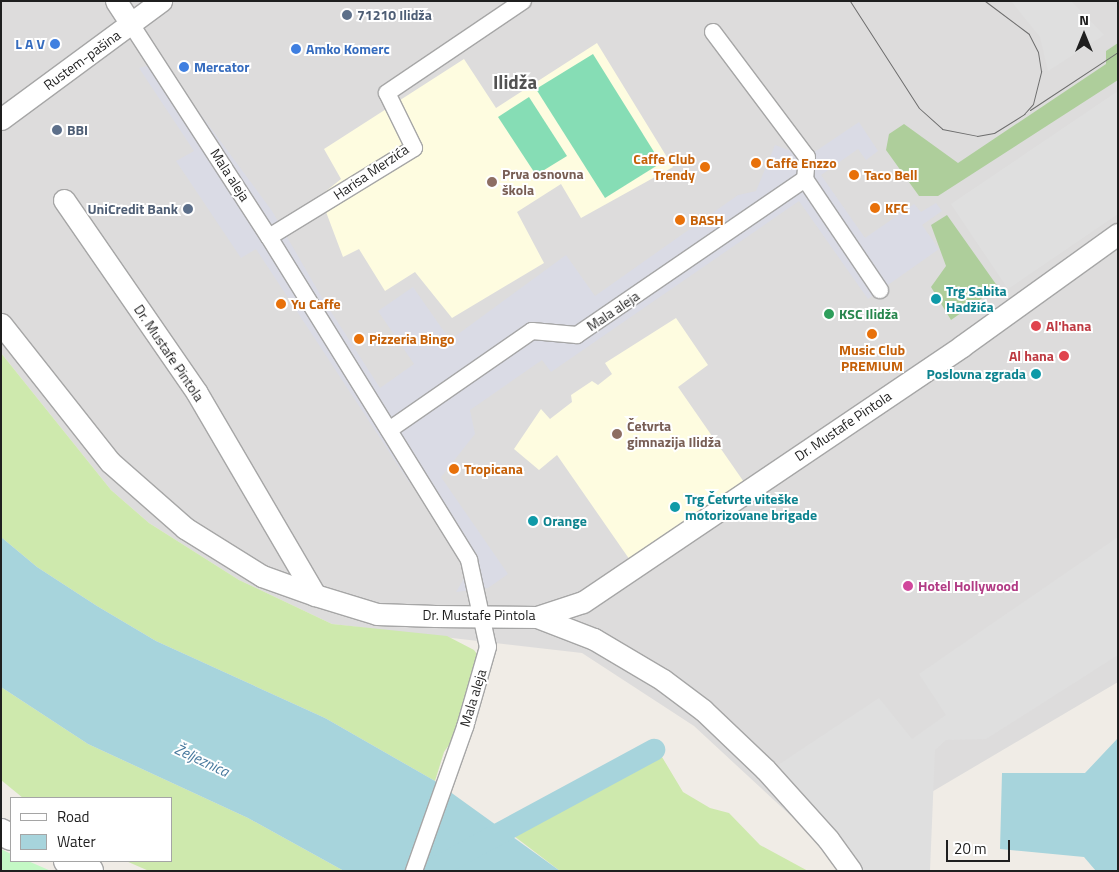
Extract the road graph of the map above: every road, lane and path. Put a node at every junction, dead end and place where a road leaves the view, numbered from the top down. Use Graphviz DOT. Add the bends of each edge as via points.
graph roads {
  1 [pos="116,1"];
  2 [pos="161,1"];
  3 [pos="523,1"];
  4 [pos="131,24"];
  5 [pos="713,32"];
  6 [pos="1,119"];
  7 [pos="805,179"];
  8 [pos="64,200"];
  9 [pos="1118,234"];
  10 [pos="269,237"];
  11 [pos="880,290"];
  12 [pos="1,324"];
  13 [pos="389,430"];
  14 [pos="315,595"];
  15 [pos="481,617"];
  16 [pos="537,617"];
  17 [pos="69,862"];
  18 [pos="90,871"];
  19 [pos="414,871"];
  20 [pos="851,871"];
  1 -- 4 [label="street"];
  2 -- 4 [label="street, Rustem-pašina"];
  3 -- 10 [label="street, Harisa Merzića" via="387,93 414,148"];
  4 -- 6 [label="street, Rustem-pašina"];
  4 -- 10 [label="street, Mala aleja"];
  5 -- 7 [label="street" via="807,158"];
  7 -- 11 [label="street"];
  7 -- 13 [label="street, Mala aleja" via="577,335 532,331"];
  8 -- 14 [label="street, Dr. Mustafe Pintola" via="198,392"];
  9 -- 16 [label="street, Dr. Mustafe Pintola" via="962,346 583,602"];
  10 -- 13 [label="street, Mala aleja"];
  12 -- 14 [label="street" via="110,462 185,528 262,576"];
  13 -- 15 [label="street, Mala aleja" via="469,560"];
  14 -- 15 [label="street, Dr. Mustafe Pintola" via="377,614"];
  15 -- 16 [label="street, Dr. Mustafe Pintola"];
  15 -- 19 [label="street, Mala aleja" via="488,647"];
  16 -- 20 [label="street" via="594,639 662,680 703,710 765,768 828,839"];
  17 -- 18 [label="street"];
}
